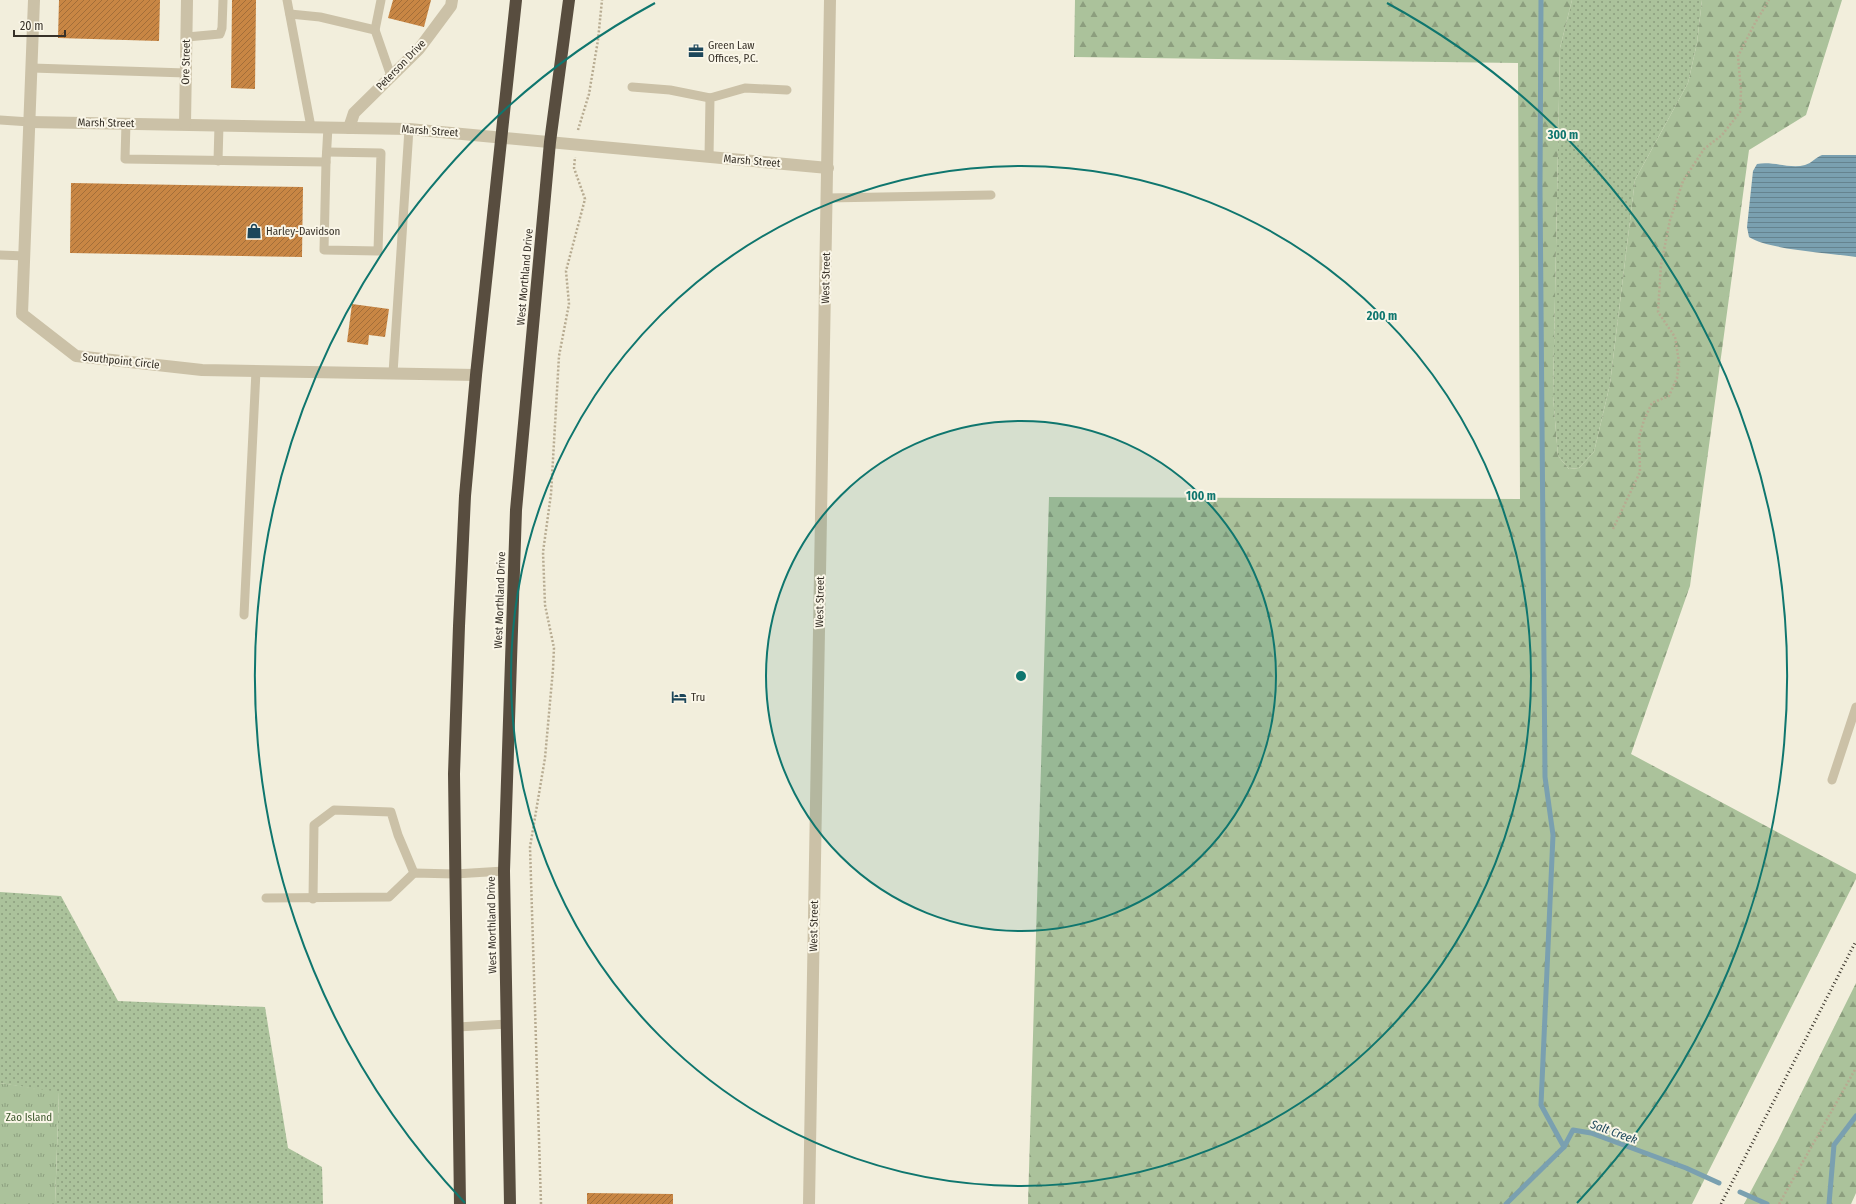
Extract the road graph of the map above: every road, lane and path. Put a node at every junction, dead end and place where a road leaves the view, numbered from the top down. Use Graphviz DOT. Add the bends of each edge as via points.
graph roads {
  1 [pos="34,0"];
  2 [pos="187,0"];
  3 [pos="223,0"];
  4 [pos="287,0"];
  5 [pos="381,0"];
  6 [pos="452,0"];
  7 [pos="516,0"];
  8 [pos="569,0"];
  9 [pos="602,0"];
  10 [pos="830,0"];
  11 [pos="1769,0"];
  12 [pos="290,14"];
  13 [pos="375,30"];
  14 [pos="187,37"];
  15 [pos="32,68"];
  16 [pos="186,73"];
  17 [pos="392,76"];
  18 [pos="632,87"];
  19 [pos="787,90"];
  20 [pos="710,98"];
  21 [pos="0,120"];
  22 [pos="30,122"];
  23 [pos="126,123"];
  24 [pos="185,124"];
  25 [pos="219,125"];
  26 [pos="311,127"];
  27 [pos="328,127"];
  28 [pos="349,128"];
  29 [pos="409,129"];
  30 [pos="501,137"];
  31 [pos="550,142"];
  32 [pos="577,145"];
  33 [pos="327,152"];
  34 [pos="709,157"];
  35 [pos="218,161"];
  36 [pos="326,162"];
  37 [pos="828,168"];
  38 [pos="991,195"];
  39 [pos="827,198"];
  40 [pos="0,255"];
  41 [pos="25,256"];
  42 [pos="256,371"];
  43 [pos="393,374"];
  44 [pos="476,375"];
  45 [pos="1613,529"];
  46 [pos="244,615"];
  47 [pos="1856,707"];
  48 [pos="1832,780"];
  49 [pos="504,871"];
  50 [pos="414,873"];
  51 [pos="455,874"];
  52 [pos="266,898"];
  53 [pos="313,899"];
  54 [pos="507,1024"];
  55 [pos="458,1027"];
  56 [pos="1856,1068"];
  57 [pos="1780,1203"];
  58 [pos="460,1204"];
  59 [pos="510,1204"];
  60 [pos="541,1204"];
  61 [pos="809,1204"];
  1 -- 15 [label="street, Southpoint Circle"];
  2 -- 14 [label="street, Ore Street"];
  3 -- 14 [label="lane" via="220,34"];
  4 -- 12 [label="lane"];
  5 -- 13 [label="lane"];
  6 -- 17 [label="street, Peterson Drive" via="451,6 419,49"];
  7 -- 30 [label="highway"];
  8 -- 31 [label="highway, West Morthland Drive"];
  9 -- 32 [label="path" via="598,40 590,86 579,124"];
  10 -- 37 [label="street, West Street"];
  11 -- 45 [label="path" via="1738,56 1740,112 1722,135 1704,149 1683,181 1670,220 1661,265 1658,312 1675,337 1679,362 1677,378 1669,396 1652,403 1644,420 1639,437 1640,472"];
  12 -- 13 [label="lane" via="320,17"];
  12 -- 26 [label="lane"];
  13 -- 17 [label="lane"];
  14 -- 16 [label="street, Ore Street"];
  15 -- 16 [label="lane"];
  15 -- 22 [label="street, Southpoint Circle"];
  16 -- 24 [label="street, Ore Street"];
  17 -- 28 [label="street, Peterson Drive" via="354,113"];
  18 -- 20 [label="lane" via="670,90"];
  19 -- 20 [label="lane" via="745,88"];
  20 -- 34 [label="lane"];
  21 -- 22 [label="lane"];
  22 -- 23 [label="street, Marsh Street"];
  22 -- 41 [label="street, Southpoint Circle"];
  23 -- 24 [label="street, Marsh Street"];
  23 -- 35 [label="lane" via="125,159"];
  24 -- 25 [label="street, Marsh Street"];
  25 -- 26 [label="street, Marsh Street"];
  25 -- 35 [label="lane"];
  26 -- 27 [label="street, Marsh Street"];
  27 -- 28 [label="street, Marsh Street"];
  27 -- 33 [label="lane"];
  28 -- 29 [label="street, Marsh Street"];
  29 -- 30 [label="street, Marsh Street"];
  29 -- 43 [label="lane"];
  30 -- 31 [label="street, Marsh Street"];
  30 -- 44 [label="highway"];
  31 -- 32 [label="street, Marsh Street"];
  31 -- 49 [label="highway, West Morthland Drive" via="516,510"];
  32 -- 34 [label="street, Marsh Street"];
  32 -- 60 [label="path" via="574,168 585,199 566,271 570,304 559,356 551,494 543,552 545,605 554,648 554,669 545,758 530,847"];
  33 -- 36 [label="lane"];
  33 -- 36 [label="lane" via="381,152 378,251 324,250"];
  34 -- 37 [label="street, Marsh Street"];
  35 -- 36 [label="lane"];
  37 -- 39 [label="street, West Street"];
  38 -- 39 [label="lane"];
  39 -- 61 [label="street, West Street"];
  40 -- 41 [label="lane"];
  41 -- 42 [label="street, Southpoint Circle" via="22,314 76,356 202,370"];
  42 -- 43 [label="street, Southpoint Circle"];
  42 -- 46 [label="lane"];
  43 -- 44 [label="street, Southpoint Circle"];
  44 -- 51 [label="highway" via="459,626 454,774"];
  47 -- 48 [label="lane"];
  49 -- 51 [label="lane"];
  49 -- 54 [label="highway, West Morthland Drive"];
  50 -- 51 [label="lane"];
  50 -- 53 [label="lane" via="389,897"];
  50 -- 53 [label="lane" via="390,812 334,810 314,825"];
  51 -- 55 [label="highway"];
  52 -- 53 [label="lane"];
  54 -- 55 [label="lane"];
  54 -- 59 [label="highway, West Morthland Drive"];
  55 -- 58 [label="highway"];
  56 -- 57 [label="path"];
}
